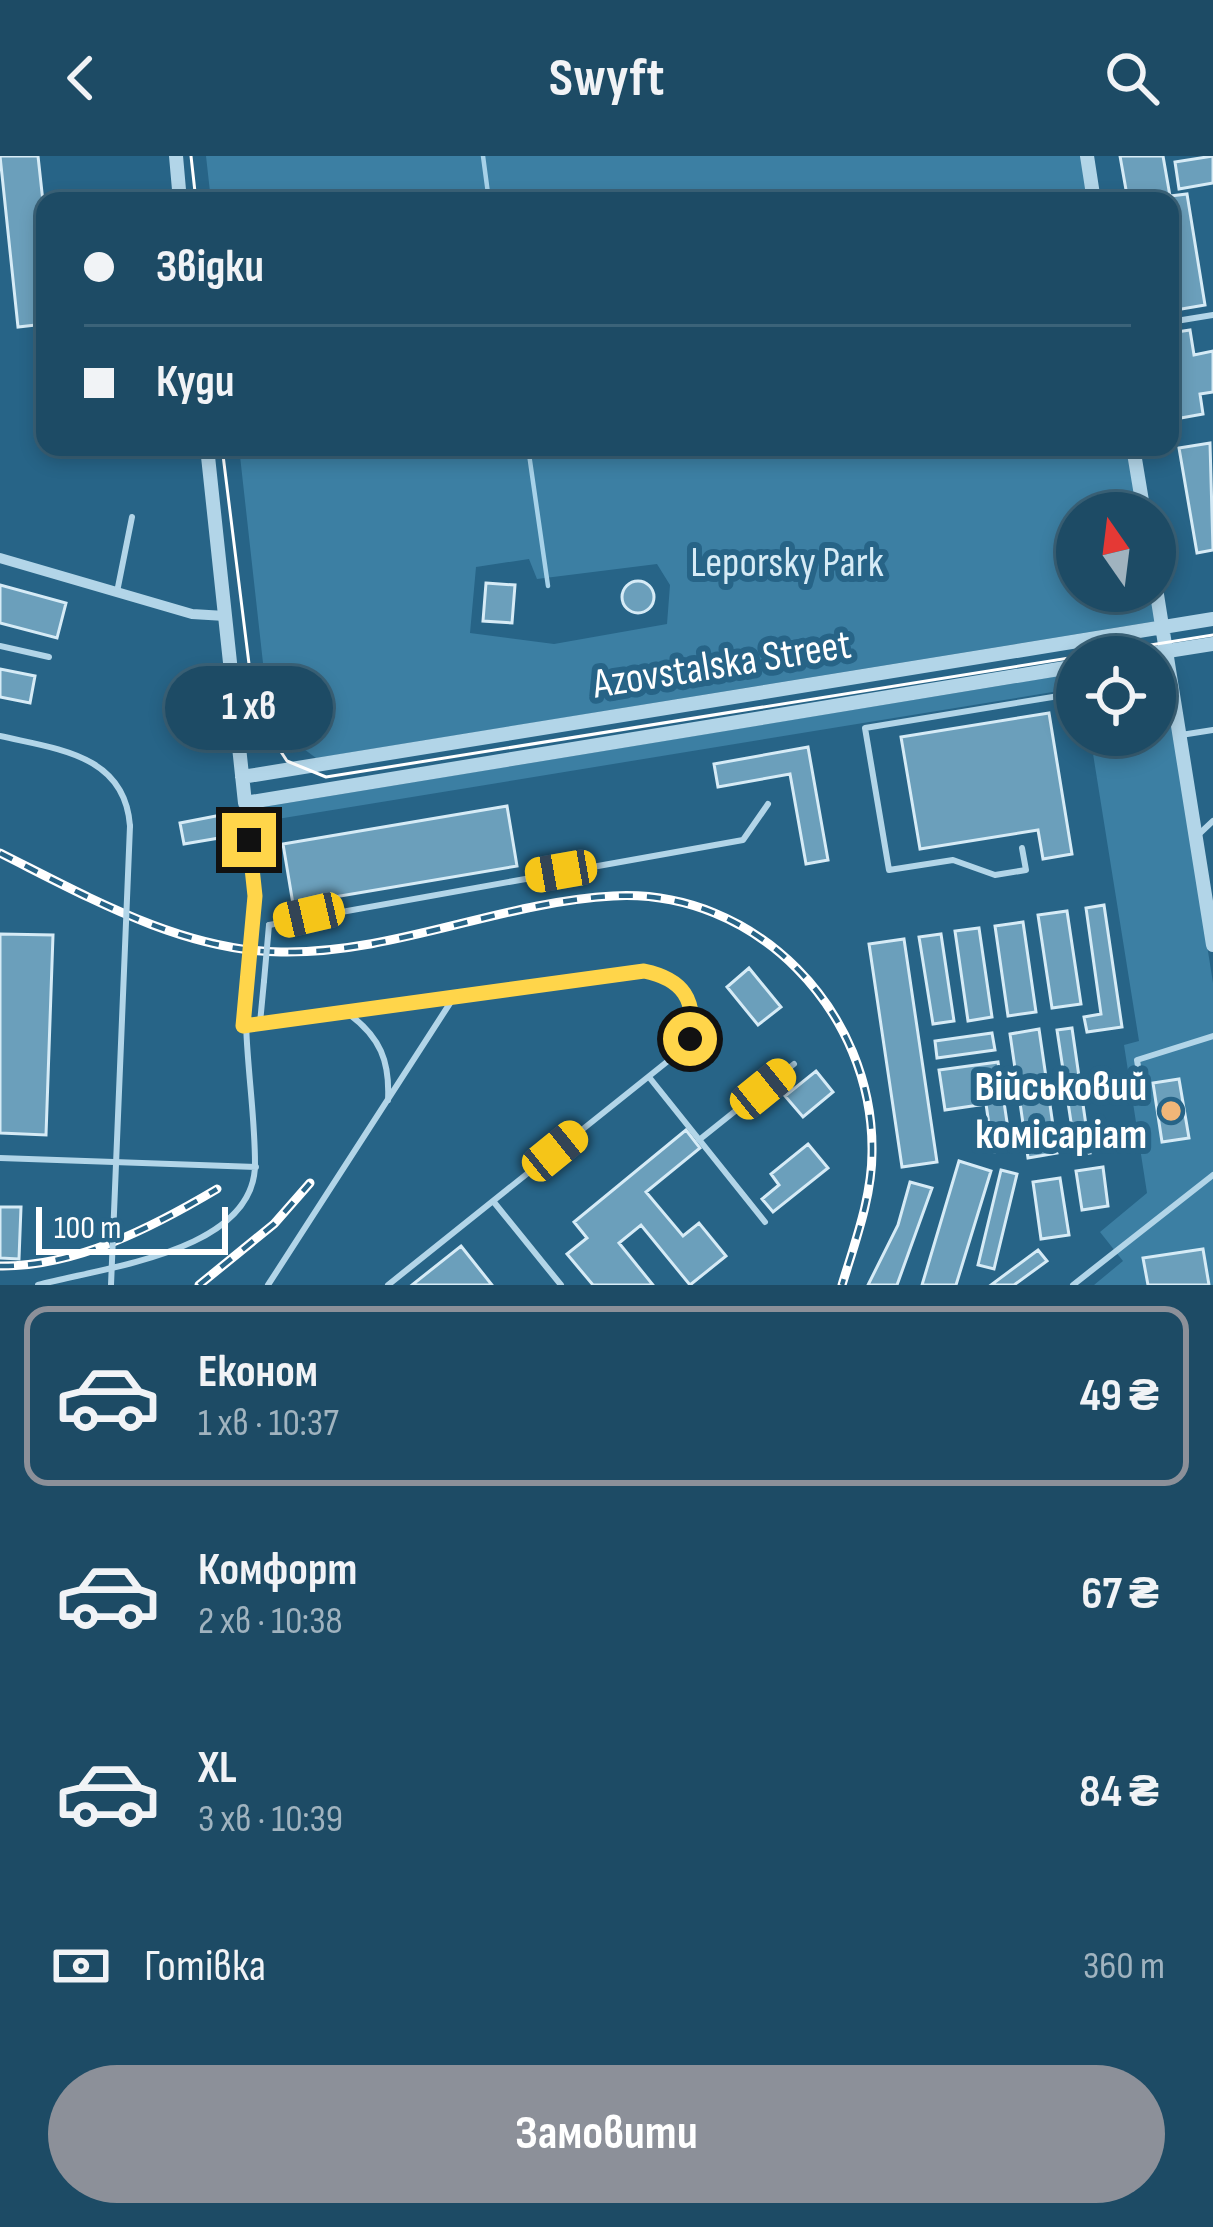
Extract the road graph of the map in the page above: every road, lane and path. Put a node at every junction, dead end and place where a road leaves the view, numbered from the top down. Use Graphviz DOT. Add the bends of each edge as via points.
graph roads {
  1 [pos="176,156"];
  2 [pos="1087,156"];
  3 [pos="179,192"];
  4 [pos="1093,192"];
  5 [pos="1213,315"];
  6 [pos="1179,321"];
  7 [pos="208,456"];
  8 [pos="1134,456"];
  9 [pos="1140,492"];
  10 [pos="132,517"];
  11 [pos="0,558"];
  12 [pos="117,592"];
  13 [pos="1160,612"];
  14 [pos="224,616"];
  15 [pos="1213,619"];
  16 [pos="1162,627"];
  17 [pos="1164,636"];
  18 [pos="1213,644"];
  19 [pos="0,646"];
  20 [pos="1176,650"];
  21 [pos="49,657"];
  22 [pos="1056,670"];
  23 [pos="1056,696"];
  24 [pos="1176,724"];
  25 [pos="1212,730"];
  26 [pos="1179,735"];
  27 [pos="0,736"];
  28 [pos="1213,741"];
  29 [pos="242,777"];
  30 [pos="769,804"];
  31 [pos="1213,821"];
  32 [pos="1196,838"];
  33 [pos="249,840"];
  34 [pos="1022,848"];
  35 [pos="1210,904"];
  36 [pos="1213,945"];
  37 [pos="454,997"];
  38 [pos="346,1012"];
  39 [pos="260,1024"];
  40 [pos="243,1026"];
  41 [pos="1213,1036"];
  42 [pos="794,1064"];
  43 [pos="649,1077"];
  44 [pos="1143,1097"];
  45 [pos="388,1100"];
  46 [pos="699,1140"];
  47 [pos="0,1158"];
  48 [pos="256,1167"];
  49 [pos="1213,1175"];
  50 [pos="493,1201"];
  51 [pos="765,1222"];
  52 [pos="38,1285"];
  53 [pos="111,1285"];
  54 [pos="268,1285"];
  55 [pos="388,1285"];
  56 [pos="560,1285"];
  57 [pos="1073,1285"];
  1 -- 3 [label="street"];
  2 -- 4 [label="street"];
  5 -- 6 [label="lane"];
  7 -- 14 [label="street"];
  8 -- 9 [label="street"];
  10 -- 12 [label="lane"];
  11 -- 12 [label="street"];
  12 -- 14 [label="street"];
  13 -- 16 [label="street"];
  14 -- 29 [label="street"];
  15 -- 16 [label="street, Azovstalska Street"];
  16 -- 17 [label="street"];
  16 -- 29 [label="street, Azovstalska Street"];
  18 -- 20 [label="street"];
  19 -- 21 [label="lane"];
  22 -- 29 [label="street, Azovstalska Street" via="245,807"];
  23 -- 34 [label="lane" via="866,728 889,870 953,860 1011,873 1026,870"];
  24 -- 26 [label="street"];
  25 -- 26 [label="lane"];
  25 -- 28 [label="lane"];
  26 -- 32 [label="street"];
  27 -- 53 [label="lane, bridge" via="100,765 124,798 130,826"];
  30 -- 39 [label="lane, bridge" via="743,840 269,925"];
  31 -- 32 [label="lane"];
  32 -- 35 [label="street"];
  33 -- 40 [label="lane, bridge" via="254,909"];
  35 -- 36 [label="street"];
  37 -- 38 [label="lane"];
  37 -- 43 [label="lane" via="644,971 668,976 686,992 694,1015 690,1039"];
  37 -- 45 [label="lane"];
  38 -- 39 [label="lane"];
  38 -- 45 [label="lane" via="382,1048"];
  39 -- 40 [label="lane"];
  40 -- 48 [label="lane"];
  41 -- 44 [label="lane" via="1137,1060"];
  42 -- 46 [label="lane"];
  43 -- 46 [label="lane"];
  43 -- 50 [label="lane"];
  45 -- 54 [label="lane"];
  46 -- 51 [label="lane"];
  47 -- 48 [label="lane"];
  48 -- 52 [label="lane" via="252,1190 224,1228"];
  49 -- 57 [label="lane"];
  50 -- 55 [label="lane"];
  50 -- 56 [label="lane"];
}
